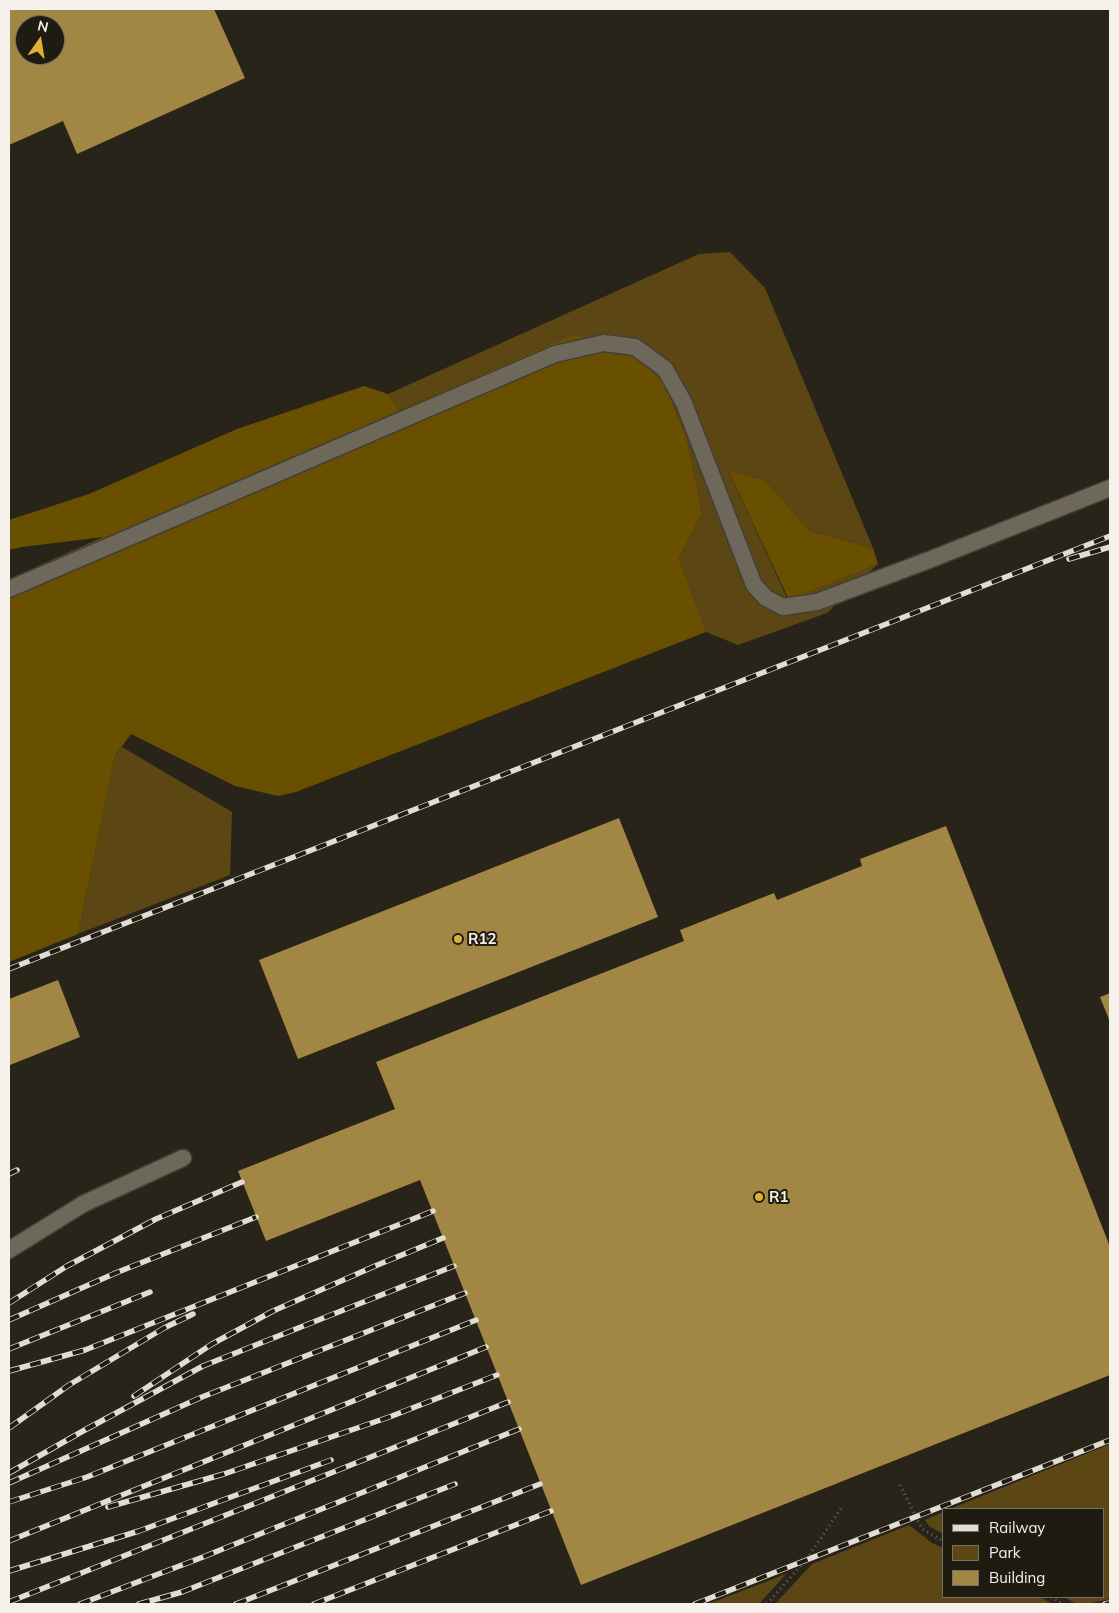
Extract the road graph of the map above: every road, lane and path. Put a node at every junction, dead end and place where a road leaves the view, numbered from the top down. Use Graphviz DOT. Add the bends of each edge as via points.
graph roads {
  1 [pos="1110,488"];
  2 [pos="9,588"];
  3 [pos="183,1158"];
  4 [pos="9,1250"];
  5 [pos="900,1485"];
  6 [pos="842,1508"];
  7 [pos="942,1539"];
  8 [pos="1053,1598"];
  9 [pos="767,1604"];
  10 [pos="1064,1604"];
  1 -- 2 [label="lane" via="817,602 783,607 766,598 754,585 684,403 665,369 634,347 604,343 556,354"];
  3 -- 4 [label="lane" via="83,1204"];
  5 -- 7 [label="path" via="922,1529"];
  6 -- 9 [label="path" via="806,1560"];
  8 -- 10 [label="path"];
}
